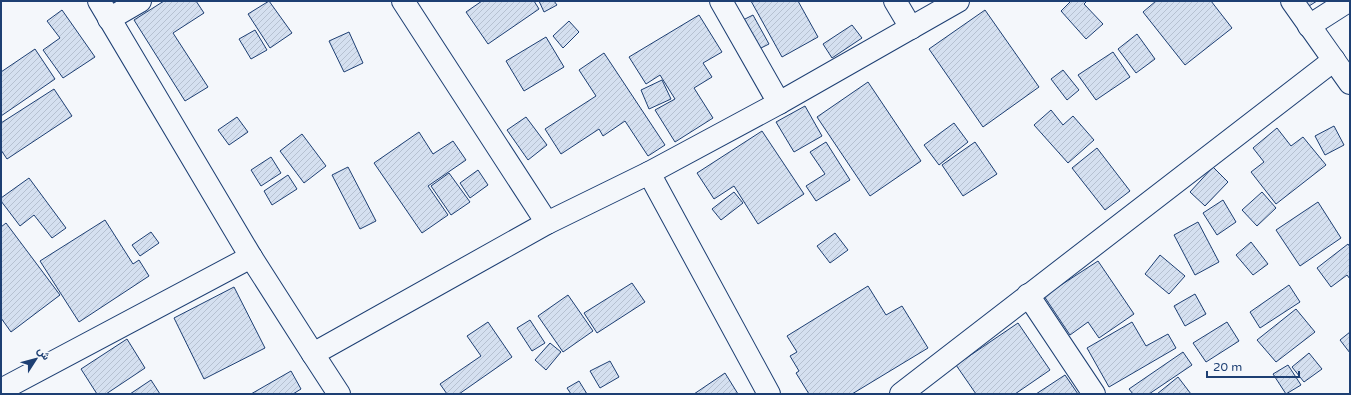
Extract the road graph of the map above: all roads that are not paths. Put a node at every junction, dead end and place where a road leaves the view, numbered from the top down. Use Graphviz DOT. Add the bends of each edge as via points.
graph roads {
  1 [pos="140,1"];
  2 [pos="403,1"];
  3 [pos="721,1"];
  4 [pos="895,1"];
  5 [pos="958,1"];
  6 [pos="1292,1"];
  7 [pos="1348,1"];
  8 [pos="104,10"];
  9 [pos="1309,26"];
  10 [pos="911,28"];
  11 [pos="1334,60"];
  12 [pos="1350,83"];
  13 [pos="779,103"];
  14 [pos="648,173"];
  15 [pos="547,223"];
  16 [pos="251,256"];
  17 [pos="1028,295"];
  18 [pos="313,354"];
  19 [pos="1,390"];
  20 [pos="339,394"];
  21 [pos="769,394"];
  22 [pos="901,394"];
  23 [pos="1094,394"];
  1 -- 8 [label="street"];
  2 -- 15 [label="street"];
  3 -- 13 [label="street"];
  4 -- 10 [label="street"];
  5 -- 10 [label="street"];
  6 -- 9 [label="street"];
  7 -- 9 [label="street"];
  8 -- 16 [label="street"];
  9 -- 11 [label="street"];
  10 -- 13 [label="street"];
  11 -- 12 [label="street"];
  11 -- 17 [label="street"];
  13 -- 14 [label="street"];
  14 -- 15 [label="street"];
  14 -- 21 [label="street"];
  15 -- 18 [label="street"];
  16 -- 18 [label="street"];
  16 -- 19 [label="street"];
  17 -- 22 [label="street"];
  17 -- 23 [label="street"];
  18 -- 20 [label="street"];
}
